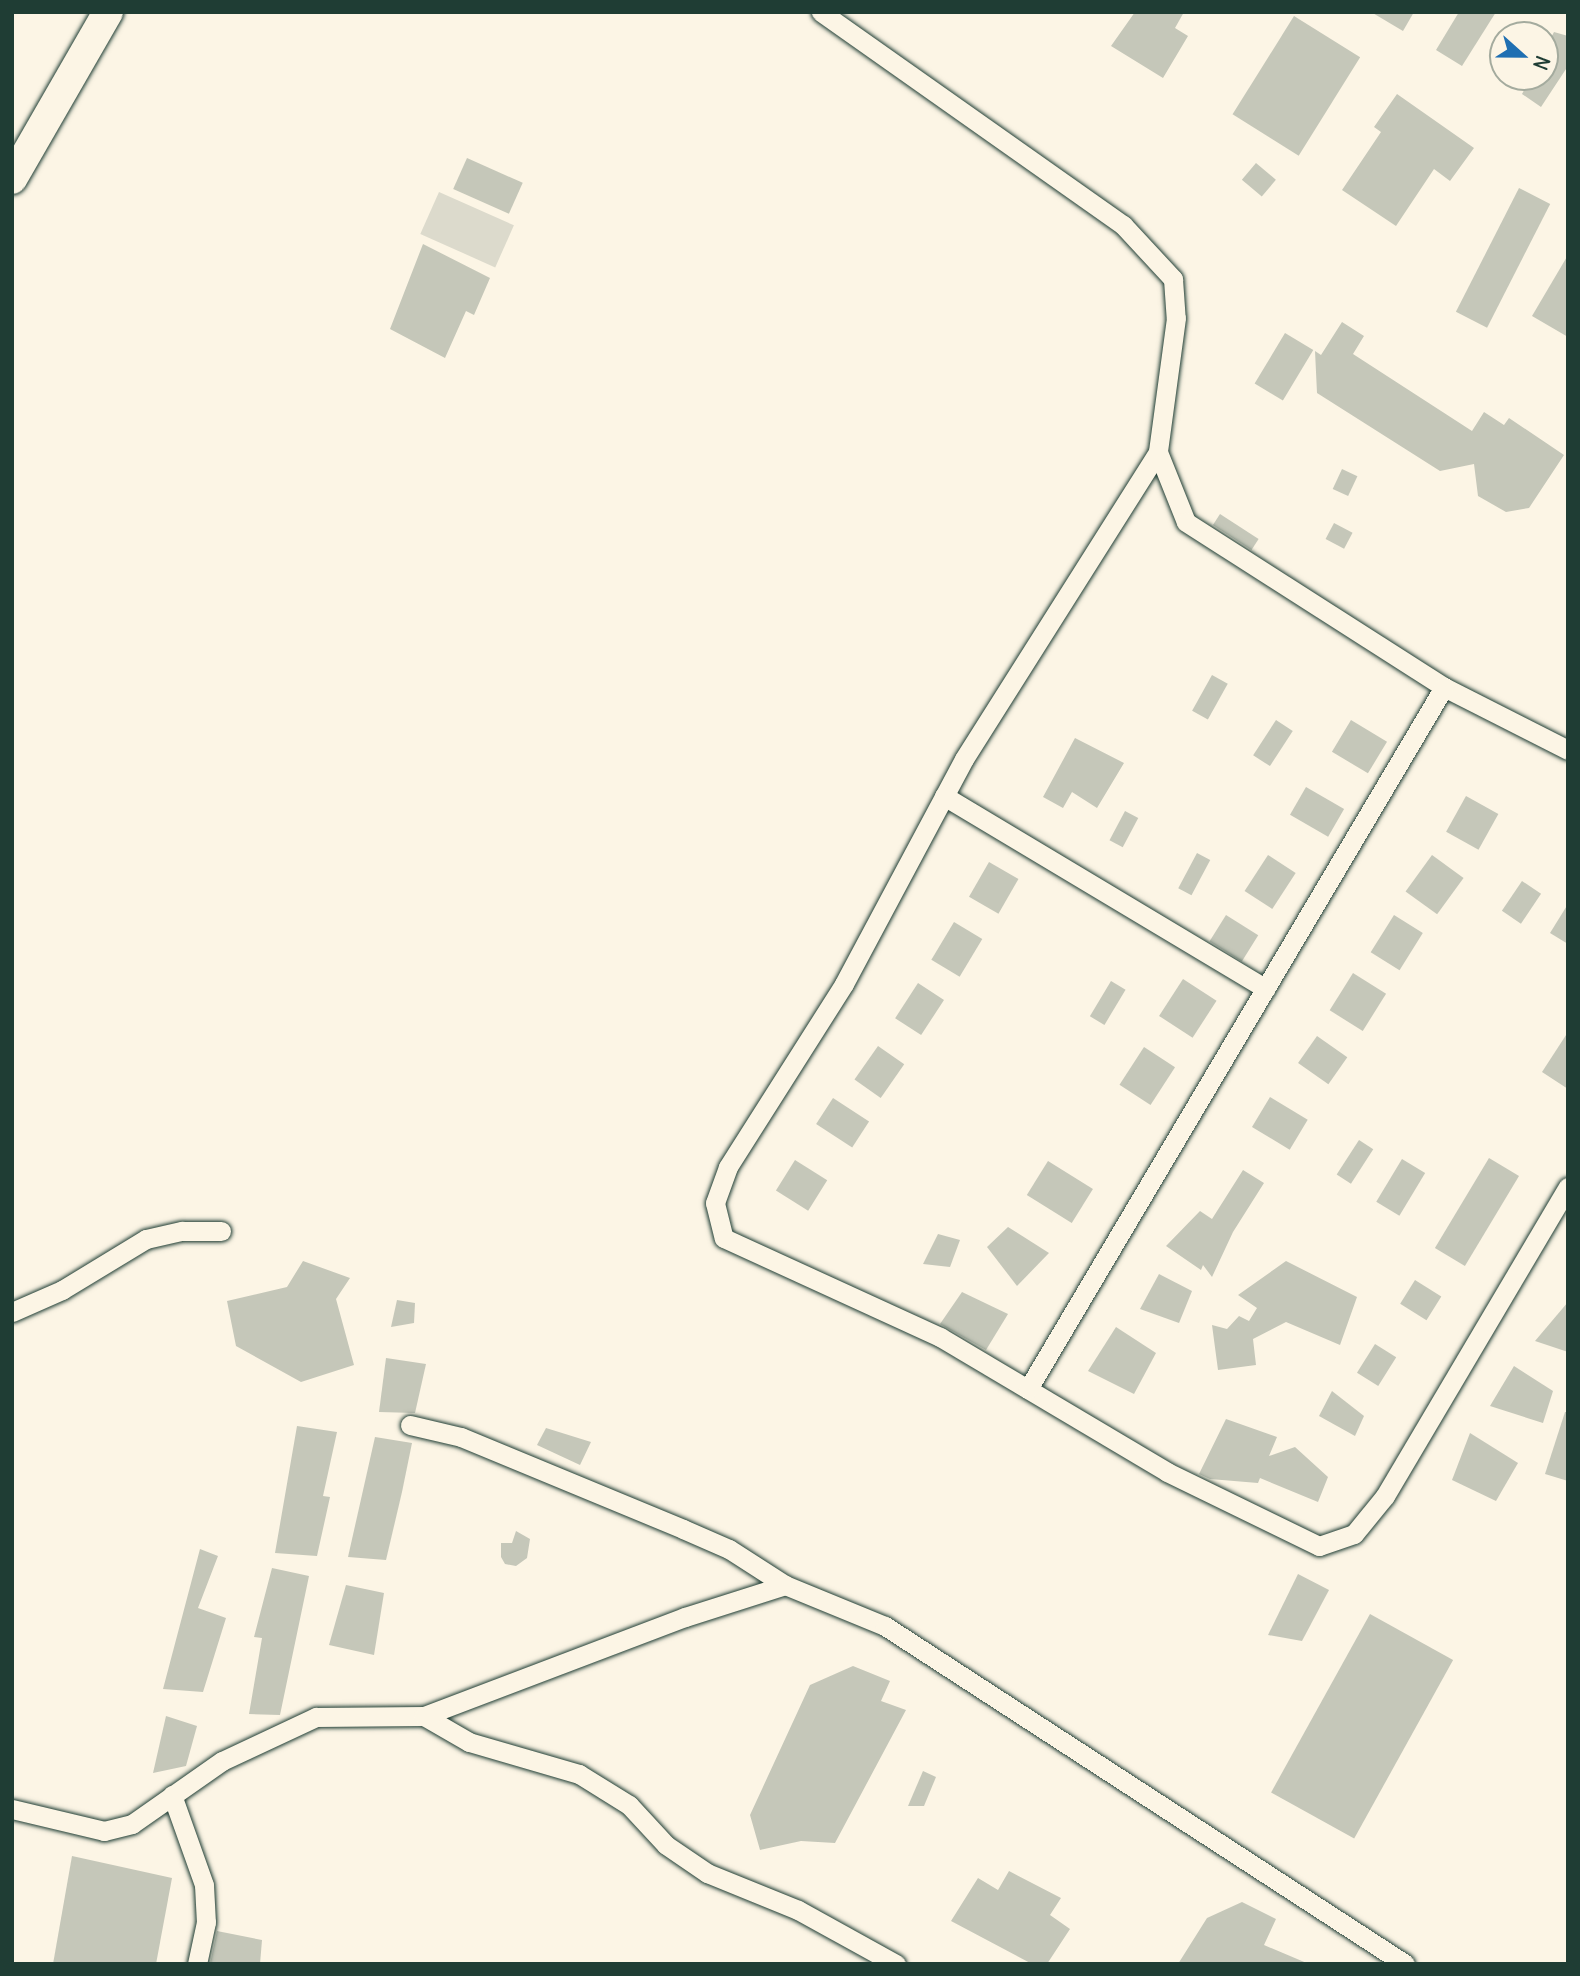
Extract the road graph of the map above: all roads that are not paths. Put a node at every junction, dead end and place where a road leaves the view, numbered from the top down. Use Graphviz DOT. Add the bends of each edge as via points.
graph roads {
  1 [pos="108,12"];
  2 [pos="821,12"];
  3 [pos="12,180"];
  4 [pos="1158,452"];
  5 [pos="1444,687"];
  6 [pos="1568,750"];
  7 [pos="944,796"];
  8 [pos="1266,989"];
  9 [pos="1568,1187"];
  10 [pos="221,1231"];
  11 [pos="12,1312"];
  12 [pos="1028,1389"];
  13 [pos="410,1425"];
  14 [pos="785,1586"];
  15 [pos="424,1716"];
  16 [pos="172,1795"];
  17 [pos="12,1809"];
  18 [pos="1394,1961"];
  19 [pos="197,1964"];
  20 [pos="896,1964"];
  1 -- 3 [label="main road"];
  2 -- 4 [label="street" via="1123,225 1173,279 1176,318"];
  4 -- 5 [label="street" via="1186,522"];
  4 -- 7 [label="street"];
  5 -- 6 [label="street"];
  5 -- 8 [label="street"];
  7 -- 8 [label="street"];
  7 -- 12 [label="street" via="844,984 728,1167 715,1203 724,1238 940,1337"];
  8 -- 12 [label="street"];
  9 -- 12 [label="street" via="1385,1496 1354,1534 1319,1546 1167,1472"];
  10 -- 11 [label="street" via="182,1231 146,1239 62,1290"];
  13 -- 14 [label="street" via="461,1437 683,1529 729,1549"];
  14 -- 15 [label="street" via="685,1618"];
  14 -- 18 [label="street" via="885,1626"];
  15 -- 16 [label="street" via="316,1717 222,1761"];
  15 -- 20 [label="street" via="468,1742 579,1774 629,1805 666,1845 706,1873 798,1910"];
  16 -- 17 [label="street" via="132,1825 104,1831"];
  16 -- 19 [label="street" via="204,1885 206,1922"];
}
